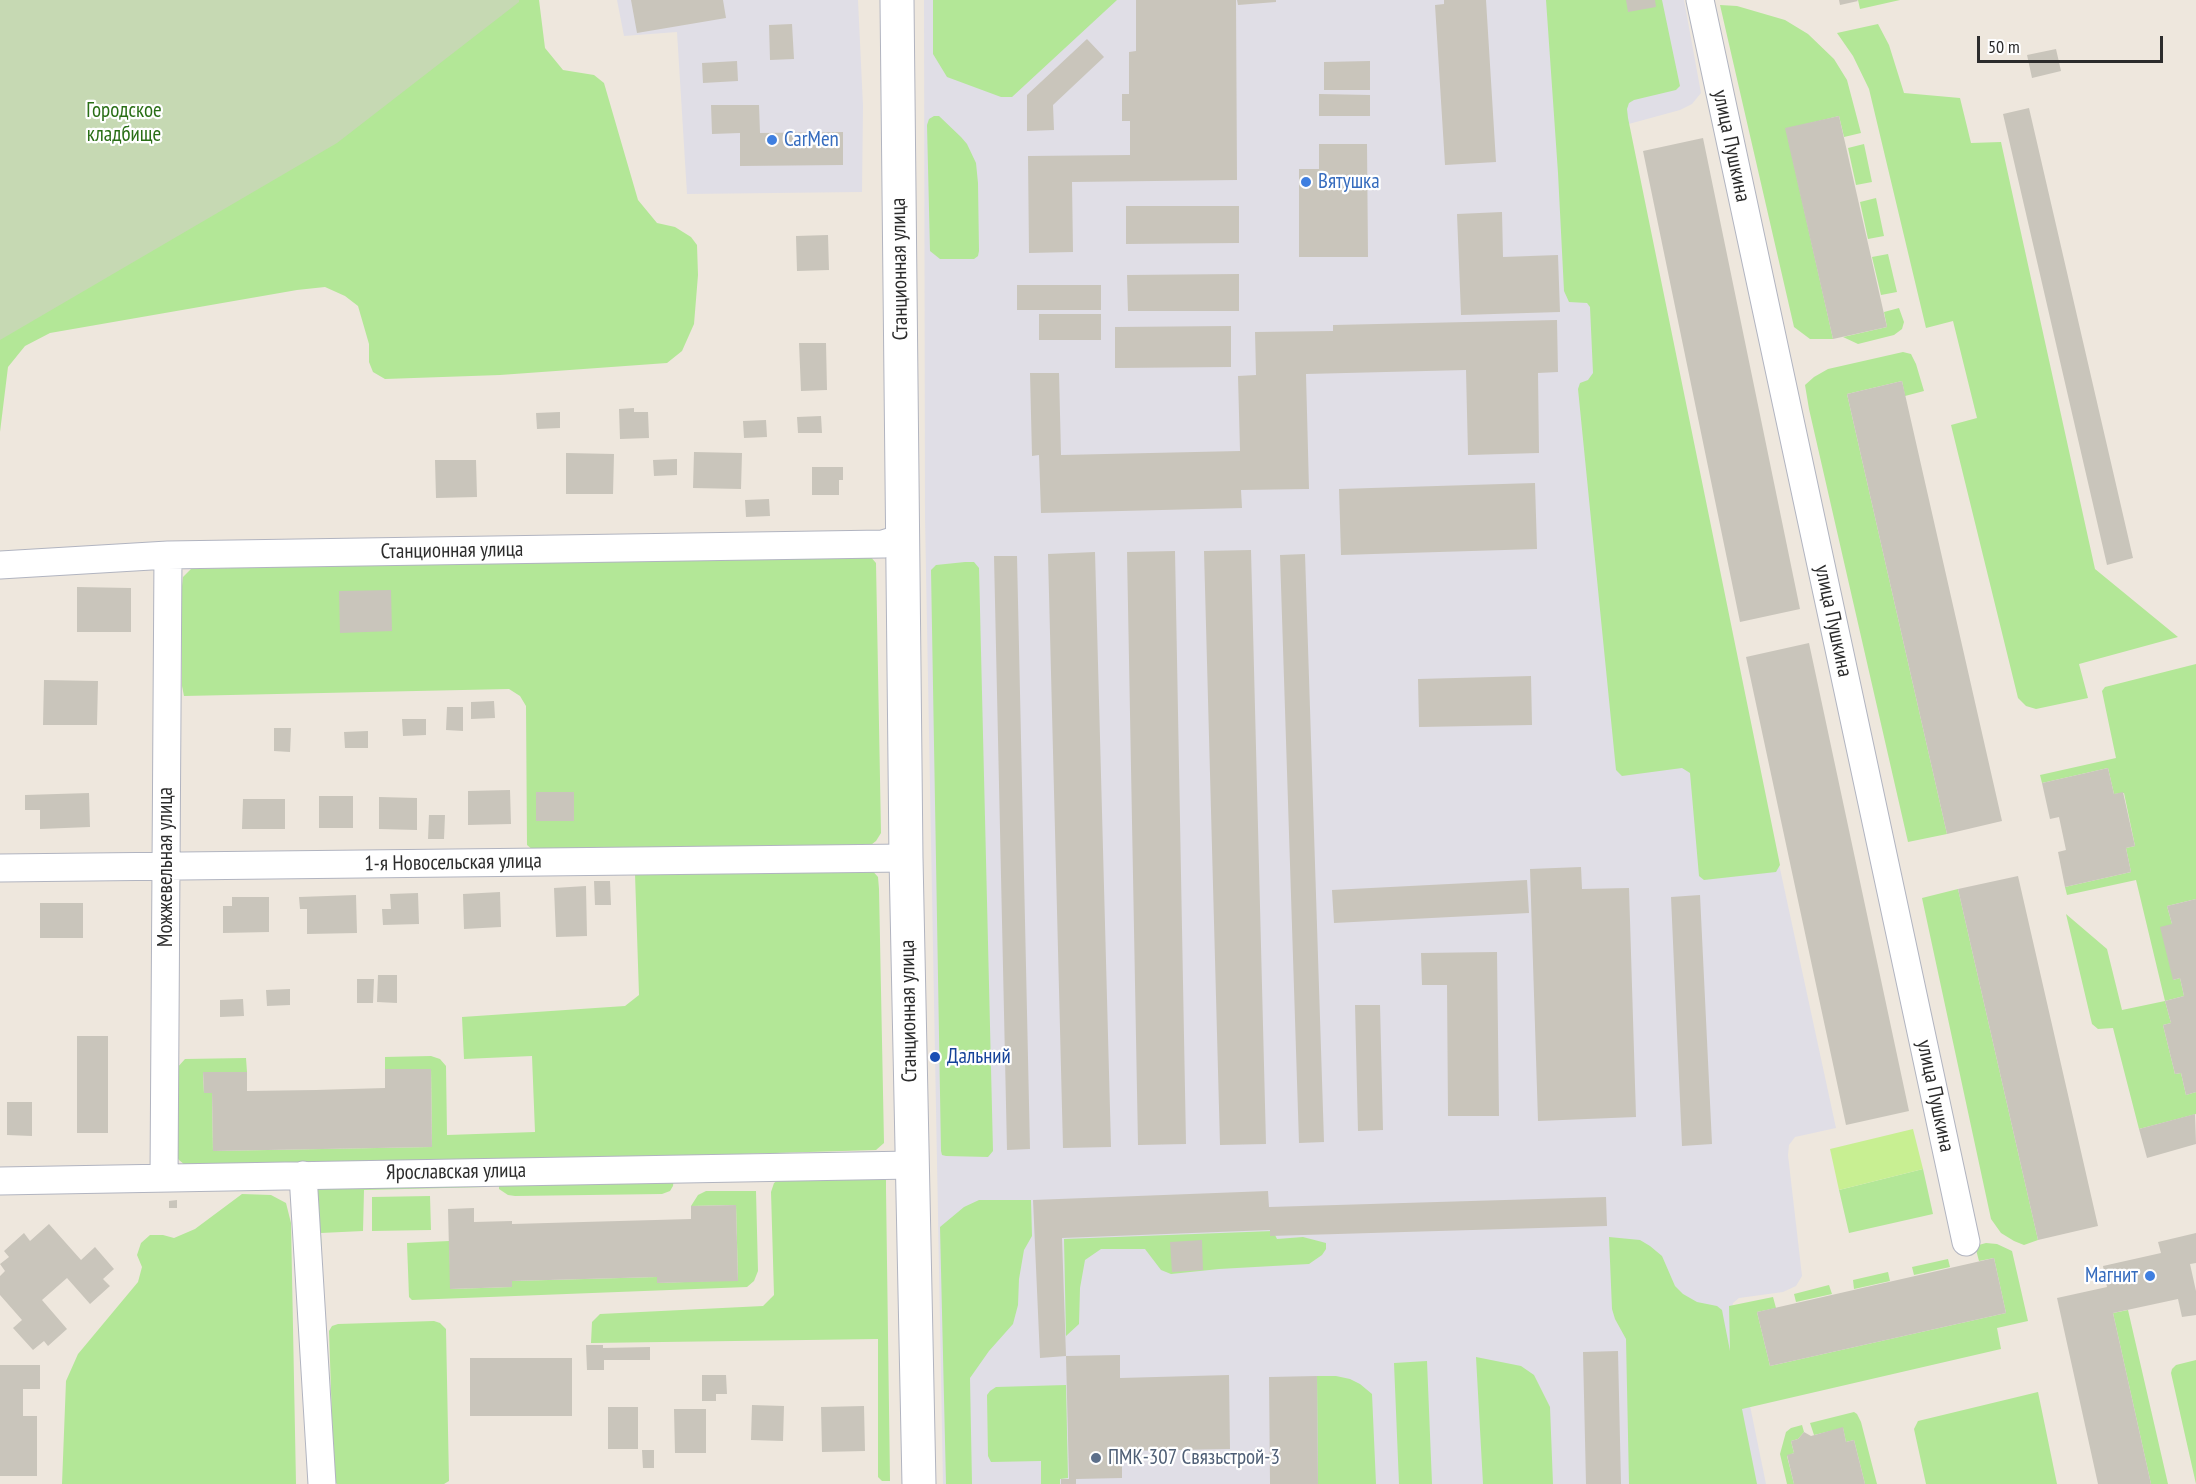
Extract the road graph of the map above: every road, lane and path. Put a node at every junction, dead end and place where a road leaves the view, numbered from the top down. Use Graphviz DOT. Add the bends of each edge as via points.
graph roads {
  1 [pos="897,0"];
  2 [pos="1700,0"];
  3 [pos="903,538"];
  4 [pos="168,555"];
  5 [pos="0,565"];
  6 [pos="906,858"];
  7 [pos="166,866"];
  8 [pos="0,868"];
  9 [pos="912,1165"];
  10 [pos="303,1175"];
  11 [pos="164,1178"];
  12 [pos="0,1181"];
  13 [pos="1966,1242"];
  14 [pos="322,1484"];
  15 [pos="919,1484"];
  1 -- 3 [label="street, Станционная улица"];
  2 -- 13 [label="street, улица Пушкина"];
  3 -- 4 [label="street, Станционная улица" via="872,544"];
  3 -- 6 [label="street, Станционная улица"];
  4 -- 5 [label="street, Станционная улица"];
  4 -- 7 [label="street, Можжевельная улица"];
  6 -- 7 [label="street, 1-я Новосельская улица"];
  6 -- 9 [label="street, Станционная улица"];
  7 -- 8 [label="street, 1-я Новосельская улица"];
  7 -- 11 [label="street, Можжевельная улица"];
  9 -- 10 [label="street, Ярославская улица"];
  9 -- 15 [label="street, Станционная улица"];
  10 -- 11 [label="street, Ярославская улица"];
  10 -- 14 [label="street"];
  11 -- 12 [label="street, Ярославская улица"];
}
